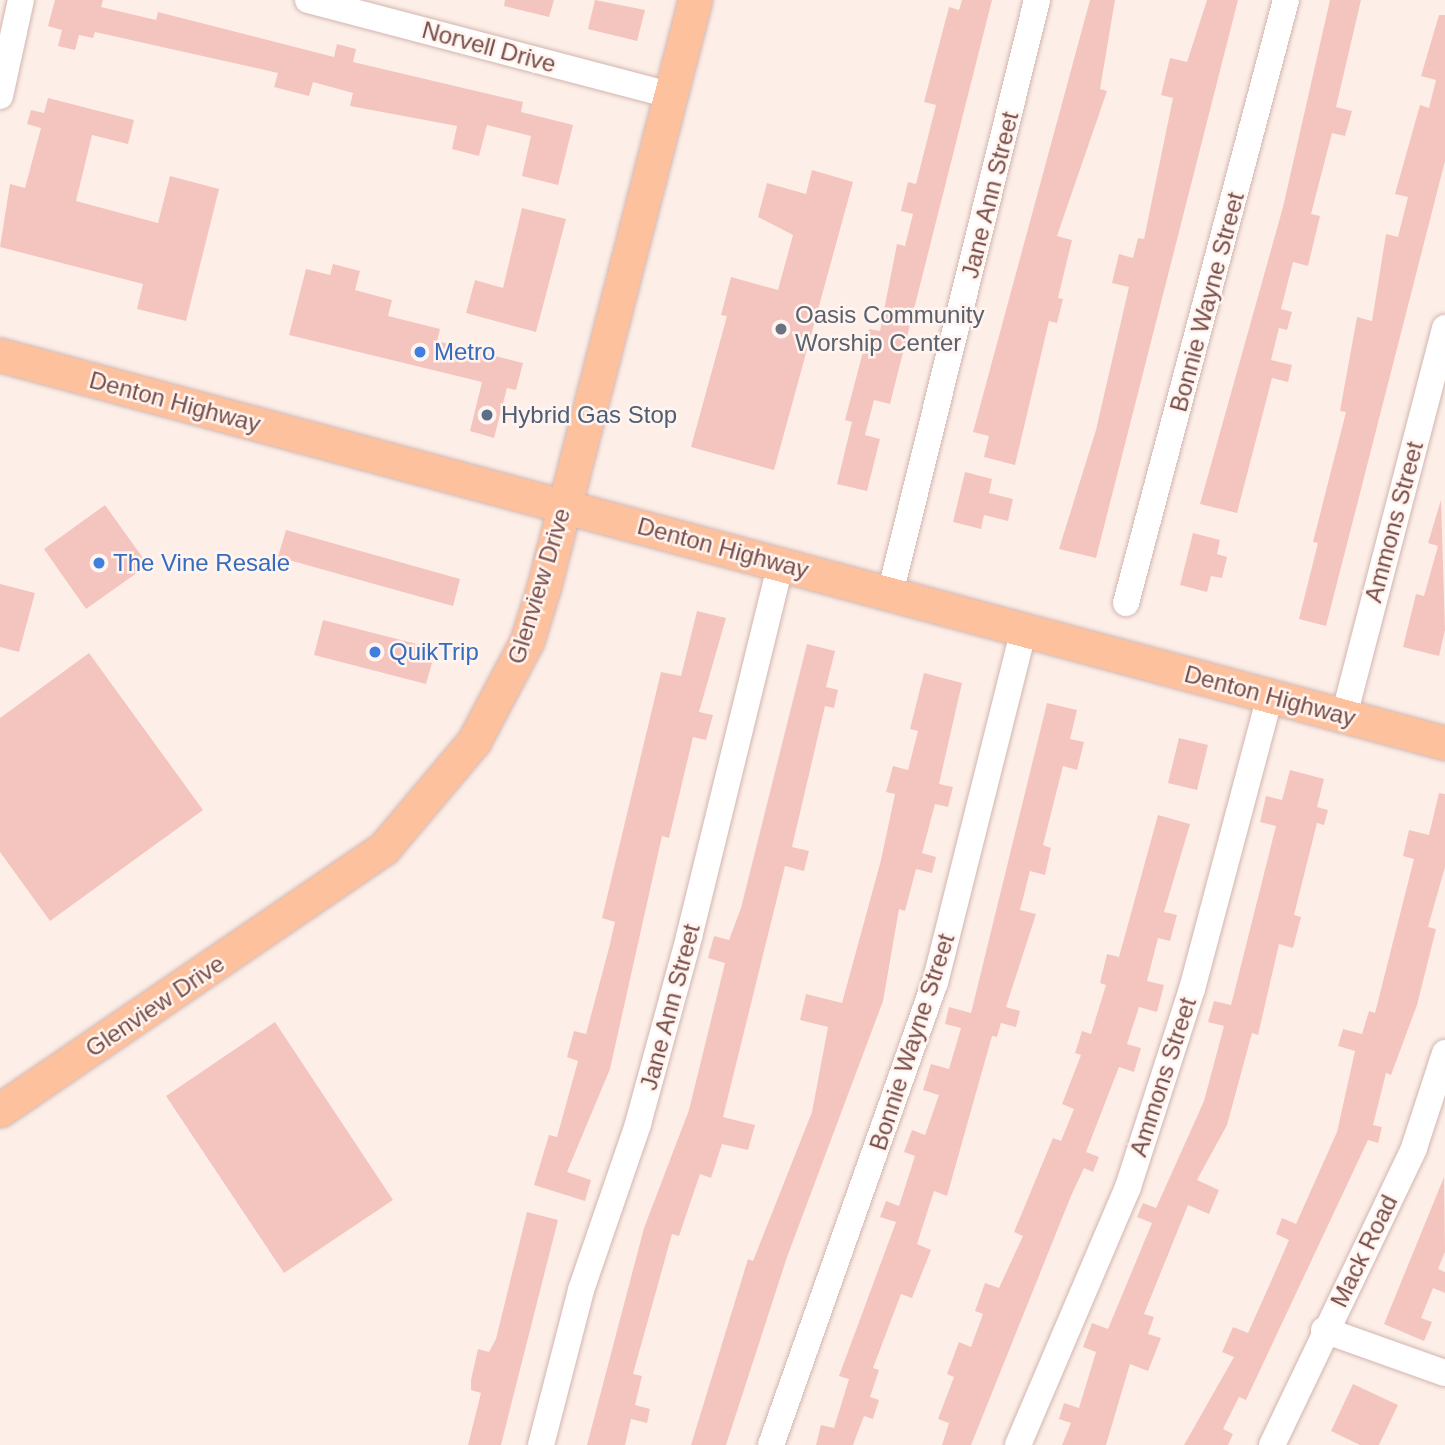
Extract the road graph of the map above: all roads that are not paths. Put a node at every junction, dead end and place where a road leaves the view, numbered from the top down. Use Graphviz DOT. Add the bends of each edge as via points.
graph roads {
  1 [pos="21,0"];
  2 [pos="308,0"];
  3 [pos="695,0"];
  4 [pos="1037,0"];
  5 [pos="1286,0"];
  6 [pos="670,95"];
  7 [pos="0,96"];
  8 [pos="1445,328"];
  9 [pos="0,355"];
  10 [pos="564,507"];
  11 [pos="781,563"];
  12 [pos="891,594"];
  13 [pos="1126,603"];
  14 [pos="1024,629"];
  15 [pos="1270,696"];
  16 [pos="1344,716"];
  17 [pos="1445,743"];
  18 [pos="1445,1053"];
  19 [pos="0,1110"];
  20 [pos="1324,1331"];
  21 [pos="1445,1373"];
  22 [pos="541,1445"];
  23 [pos="771,1445"];
  24 [pos="1018,1445"];
  25 [pos="1272,1445"];
  1 -- 7 [label="street"];
  2 -- 6 [label="street, Norvell Drive"];
  3 -- 6 [label="main road, Glenview Drive"];
  4 -- 12 [label="street, Jane Ann Street"];
  5 -- 13 [label="street, Bonnie Wayne Street"];
  6 -- 10 [label="main road, Glenview Drive"];
  8 -- 16 [label="street, Ammons Street"];
  9 -- 10 [label="main road, Denton Highway"];
  10 -- 11 [label="main road, Denton Highway"];
  10 -- 19 [label="main road, Glenview Drive" via="527,641 505,690 431,799 384,848"];
  11 -- 12 [label="main road, Denton Highway"];
  11 -- 22 [label="street, Jane Ann Street" via="689,937 638,1124 581,1290"];
  12 -- 14 [label="main road, Denton Highway"];
  14 -- 15 [label="main road, Denton Highway"];
  14 -- 23 [label="street, Bonnie Wayne Street" via="935,983"];
  15 -- 16 [label="main road, Denton Highway"];
  15 -- 24 [label="street, Ammons Street" via="1196,975 1128,1187"];
  16 -- 17 [label="main road, Denton Highway"];
  18 -- 20 [label="street, Mack Road" via="1414,1148"];
  20 -- 21 [label="street"];
  20 -- 25 [label="street, Mack Road"];
}
